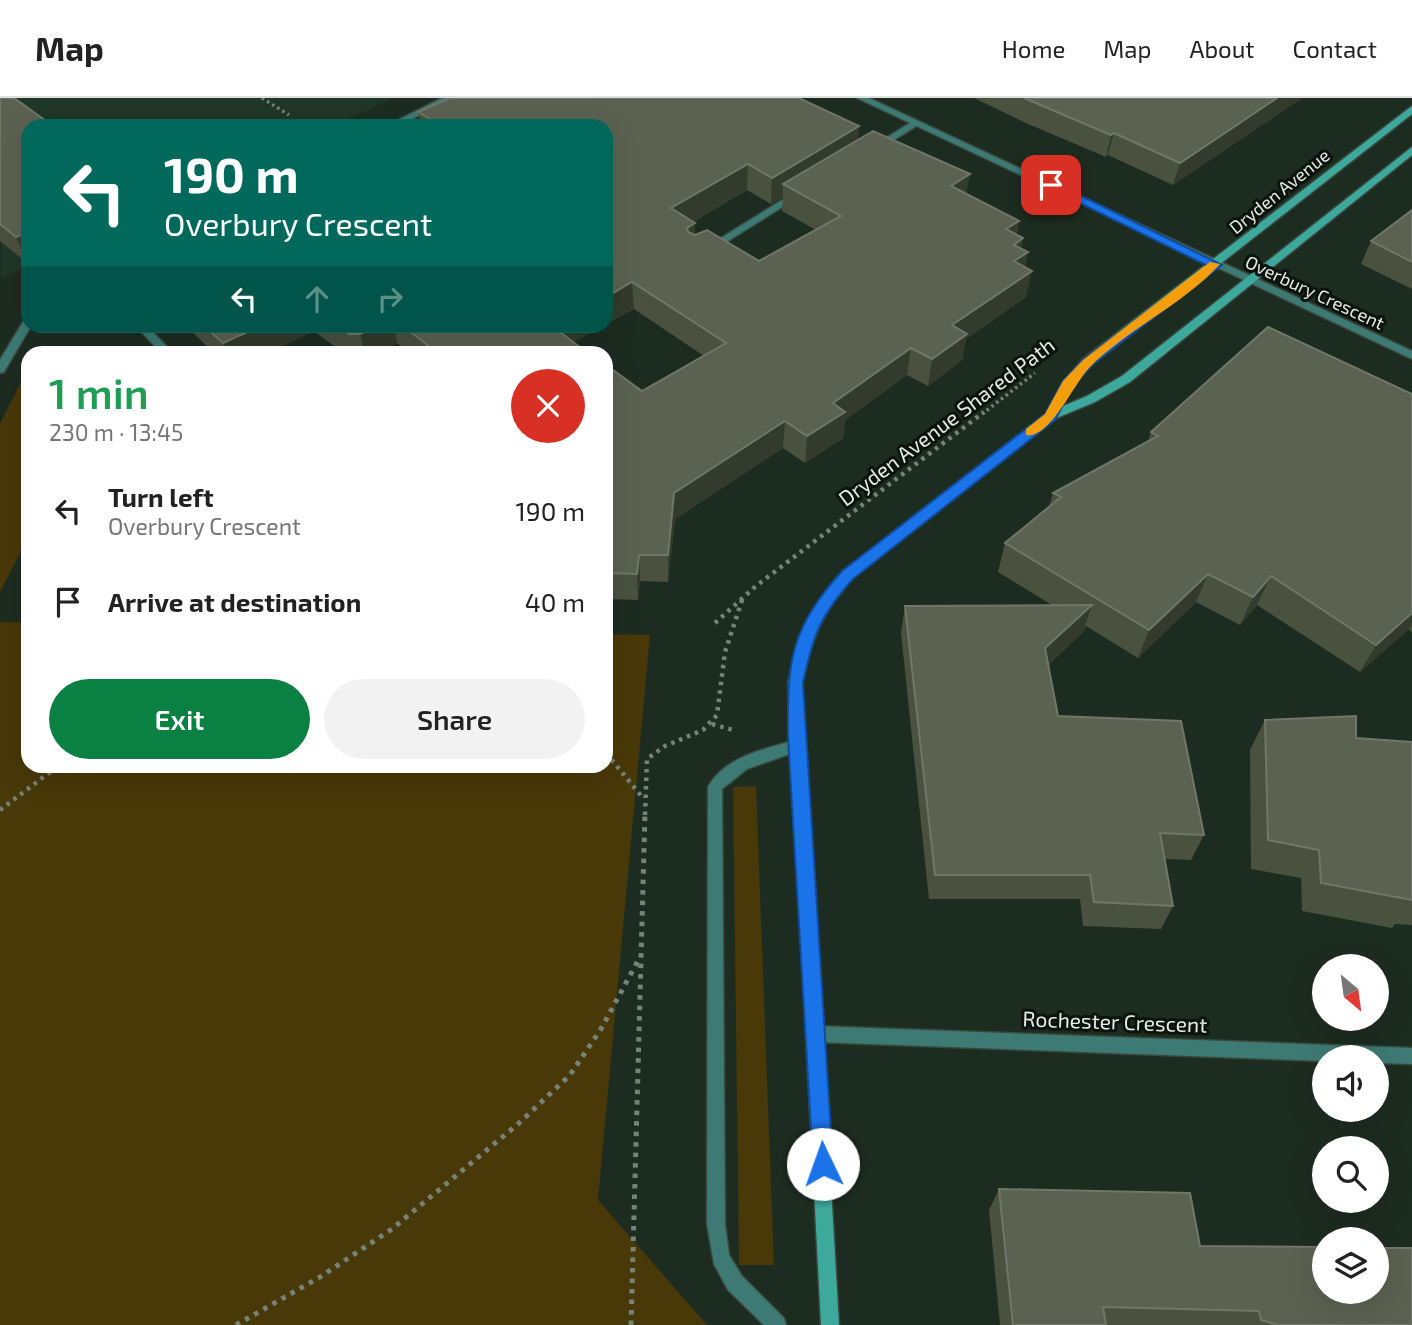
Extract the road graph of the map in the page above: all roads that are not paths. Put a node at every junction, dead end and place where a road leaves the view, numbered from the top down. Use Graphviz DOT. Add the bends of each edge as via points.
graph roads {
  1 [pos="449,98"];
  2 [pos="862,98"];
  3 [pos="1412,110"];
  4 [pos="406,119"];
  5 [pos="916,123"];
  6 [pos="1412,150"];
  7 [pos="861,156"];
  8 [pos="814,185"];
  9 [pos="695,257"];
  10 [pos="1216,265"];
  11 [pos="1250,282"];
  12 [pos="21,333"];
  13 [pos="148,333"];
  14 [pos="161,346"];
  15 [pos="1412,355"];
  16 [pos="0,369"];
  17 [pos="1051,416"];
  18 [pos="796,746"];
  19 [pos="816,1034"];
  20 [pos="1412,1056"];
  21 [pos="777,1325"];
  22 [pos="830,1325"];
  1 -- 4 [label="street"];
  2 -- 5 [label="street, Overbury Crescent"];
  3 -- 10 [label="street, Dryden Avenue"];
  5 -- 7 [label="street"];
  5 -- 10 [label="street, Overbury Crescent"];
  6 -- 11 [label="street, Dryden Avenue"];
  8 -- 9 [label="street"];
  10 -- 11 [label="street, Overbury Crescent"];
  10 -- 17 [label="street, Dryden Avenue" via="1087,362 1068,384"];
  11 -- 15 [label="street, Overbury Crescent"];
  11 -- 17 [label="street, Dryden Avenue" via="1126,379"];
  12 -- 16 [label="street"];
  13 -- 14 [label="street"];
  17 -- 18 [label="street, Dryden Avenue" via="848,575 819,607 803,644 795,683"];
  18 -- 19 [label="street, Dryden Avenue"];
  18 -- 21 [label="street" via="747,760 726,772 715,787 716,1224 720,1258 735,1283"];
  19 -- 20 [label="street, Rochester Crescent"];
  19 -- 22 [label="street, Dryden Avenue"];
}
